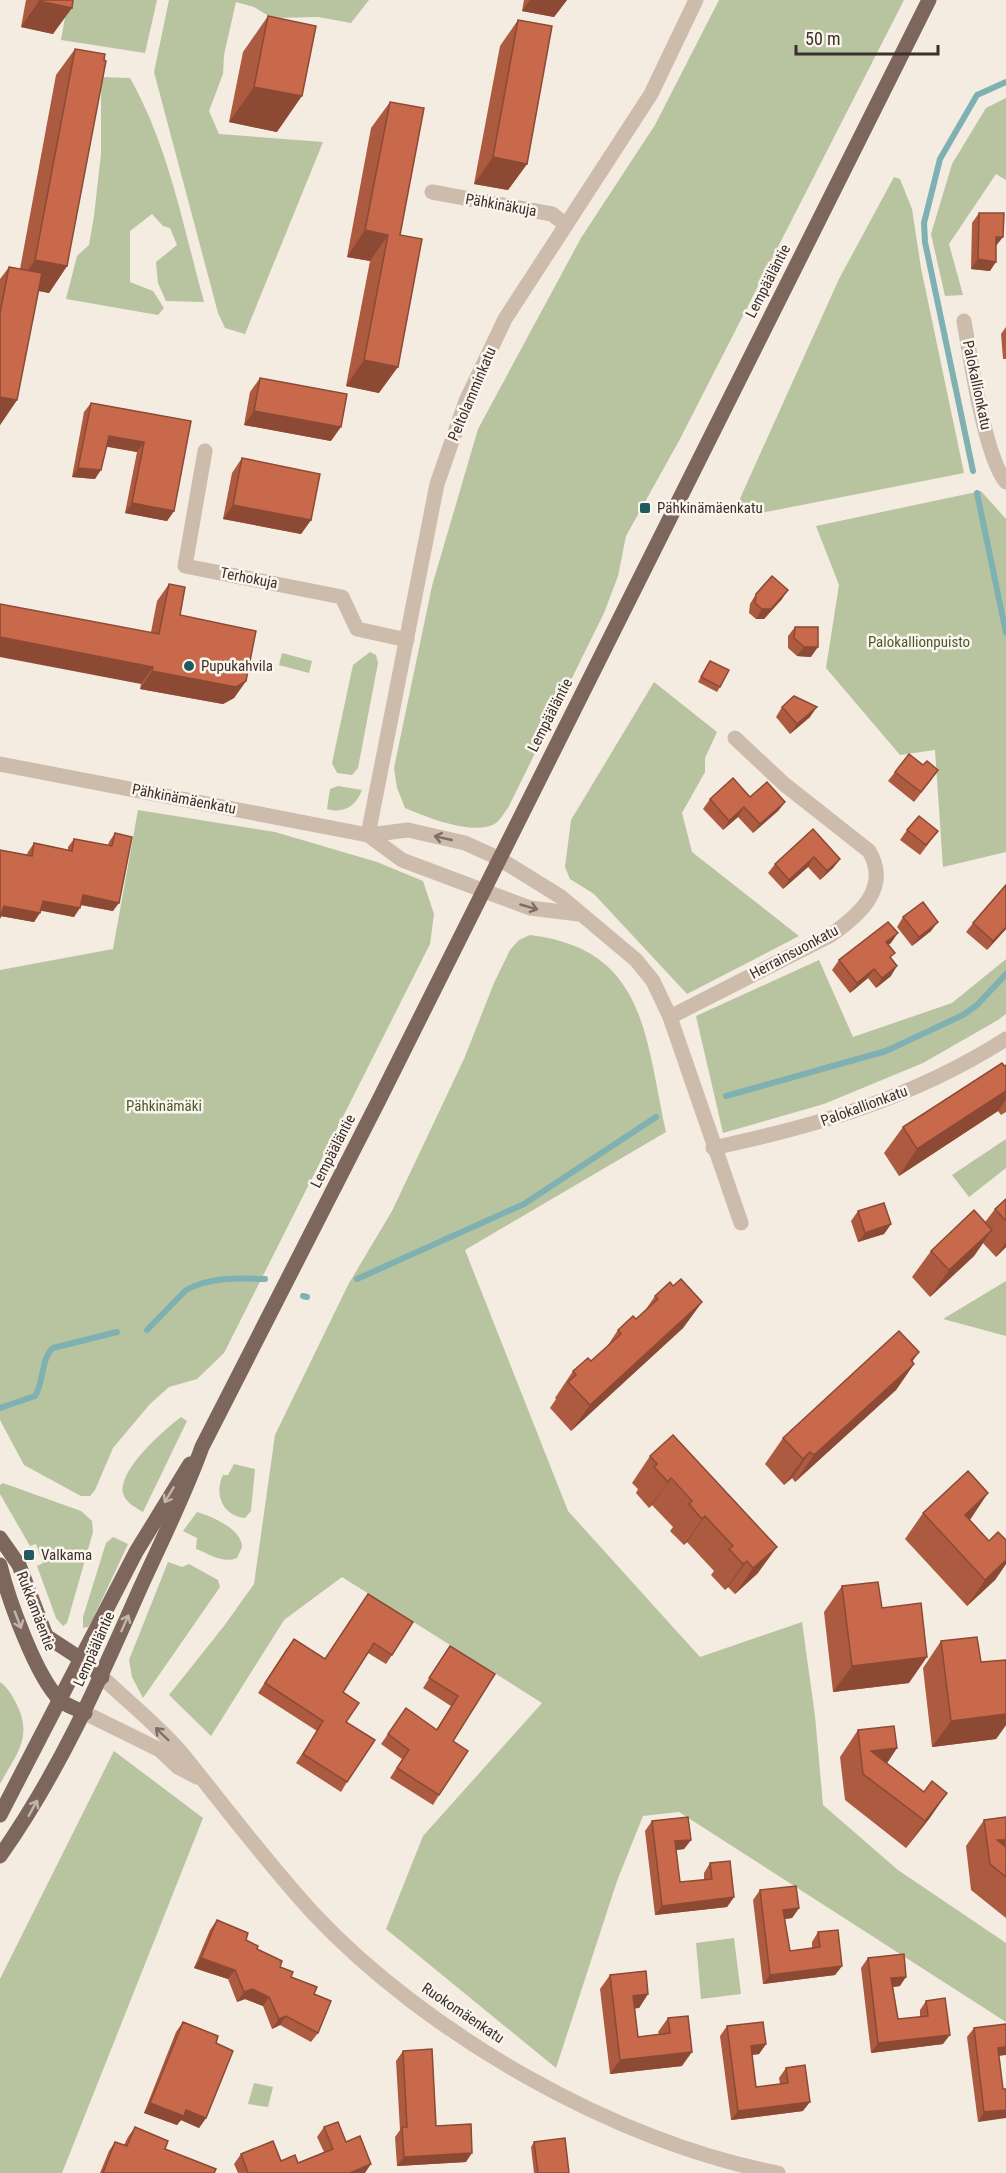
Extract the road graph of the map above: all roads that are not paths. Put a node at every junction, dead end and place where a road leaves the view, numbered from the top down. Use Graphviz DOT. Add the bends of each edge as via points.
graph roads {
  1 [pos="696,0"];
  2 [pos="929,0"];
  3 [pos="432,192"];
  4 [pos="566,225"];
  5 [pos="964,321"];
  6 [pos="205,451"];
  7 [pos="1006,482"];
  8 [pos="407,640"];
  9 [pos="735,738"];
  10 [pos="0,764"];
  11 [pos="368,836"];
  12 [pos="498,858"];
  13 [pos="482,890"];
  14 [pos="579,914"];
  15 [pos="670,1017"];
  16 [pos="1006,1039"];
  17 [pos="713,1148"];
  18 [pos="741,1223"];
  19 [pos="202,1447"];
  20 [pos="0,1538"];
  21 [pos="0,1564"];
  22 [pos="81,1659"];
  23 [pos="102,1677"];
  24 [pos="61,1700"];
  25 [pos="85,1713"];
  26 [pos="200,1778"];
  27 [pos="0,1815"];
  28 [pos="0,1856"];
  29 [pos="778,2173"];
  1 -- 4 [label="street, Peltolamminkatu" via="651,94"];
  2 -- 12 [label="main road, Lempääläntie"];
  3 -- 4 [label="street, Pähkinäkuja" via="552,214"];
  4 -- 8 [label="street, Peltolamminkatu" via="505,319 466,401 437,484"];
  5 -- 7 [label="street, Palokallionkatu" via="982,414"];
  6 -- 8 [label="street, Terhokuja" via="185,566 342,597 357,629"];
  8 -- 11 [label="street, Peltolamminkatu"];
  9 -- 15 [label="street, Herrainsuonkatu" via="784,784 859,842 877,864 877,879 867,903 831,935"];
  10 -- 11 [label="street, Pähkinämäenkatu"];
  12 -- 11 [label="street, Pähkinämäenkatu, one-way" via="465,843 408,830"];
  11 -- 13 [label="street, Pähkinämäenkatu" via="402,860"];
  12 -- 13 [label="main road, Lempääläntie"];
  12 -- 14 [label="street" via="561,897"];
  13 -- 14 [label="street, one-way" via="530,908"];
  13 -- 19 [label="main road, Lempääläntie"];
  14 -- 15 [label="street" via="636,960 653,981"];
  15 -- 17 [label="street"];
  16 -- 17 [label="street, Palokallionkatu" via="972,1060 854,1112 798,1130"];
  17 -- 18 [label="street"];
  19 -- 22 [label="main road, Lempääläntie, one-way" via="136,1552"];
  23 -- 19 [label="main road, Lempääläntie, one-way"];
  20 -- 22 [label="main road, Rukkamäentie" via="19,1565 46,1636"];
  21 -- 24 [label="main road, Rukkamäentie, one-way" via="22,1632"];
  22 -- 23 [label="main road, Rukkamäentie"];
  22 -- 24 [label="main road, Lempääläntie"];
  23 -- 25 [label="main road, Lempääläntie"];
  26 -- 23 [label="street, Ruokomäenkatu, one-way" via="183,1754"];
  24 -- 25 [label="main road, Ruokomäenkatu"];
  24 -- 27 [label="main road, Lempääläntie"];
  25 -- 26 [label="street, Ruokomäenkatu" via="160,1750 178,1767"];
  28 -- 25 [label="main road, Lempääläntie, one-way" via="28,1817"];
  26 -- 29 [label="street, Ruokomäenkatu" via="314,1914 388,1983 431,2014 524,2074 643,2133 720,2160"];
}
